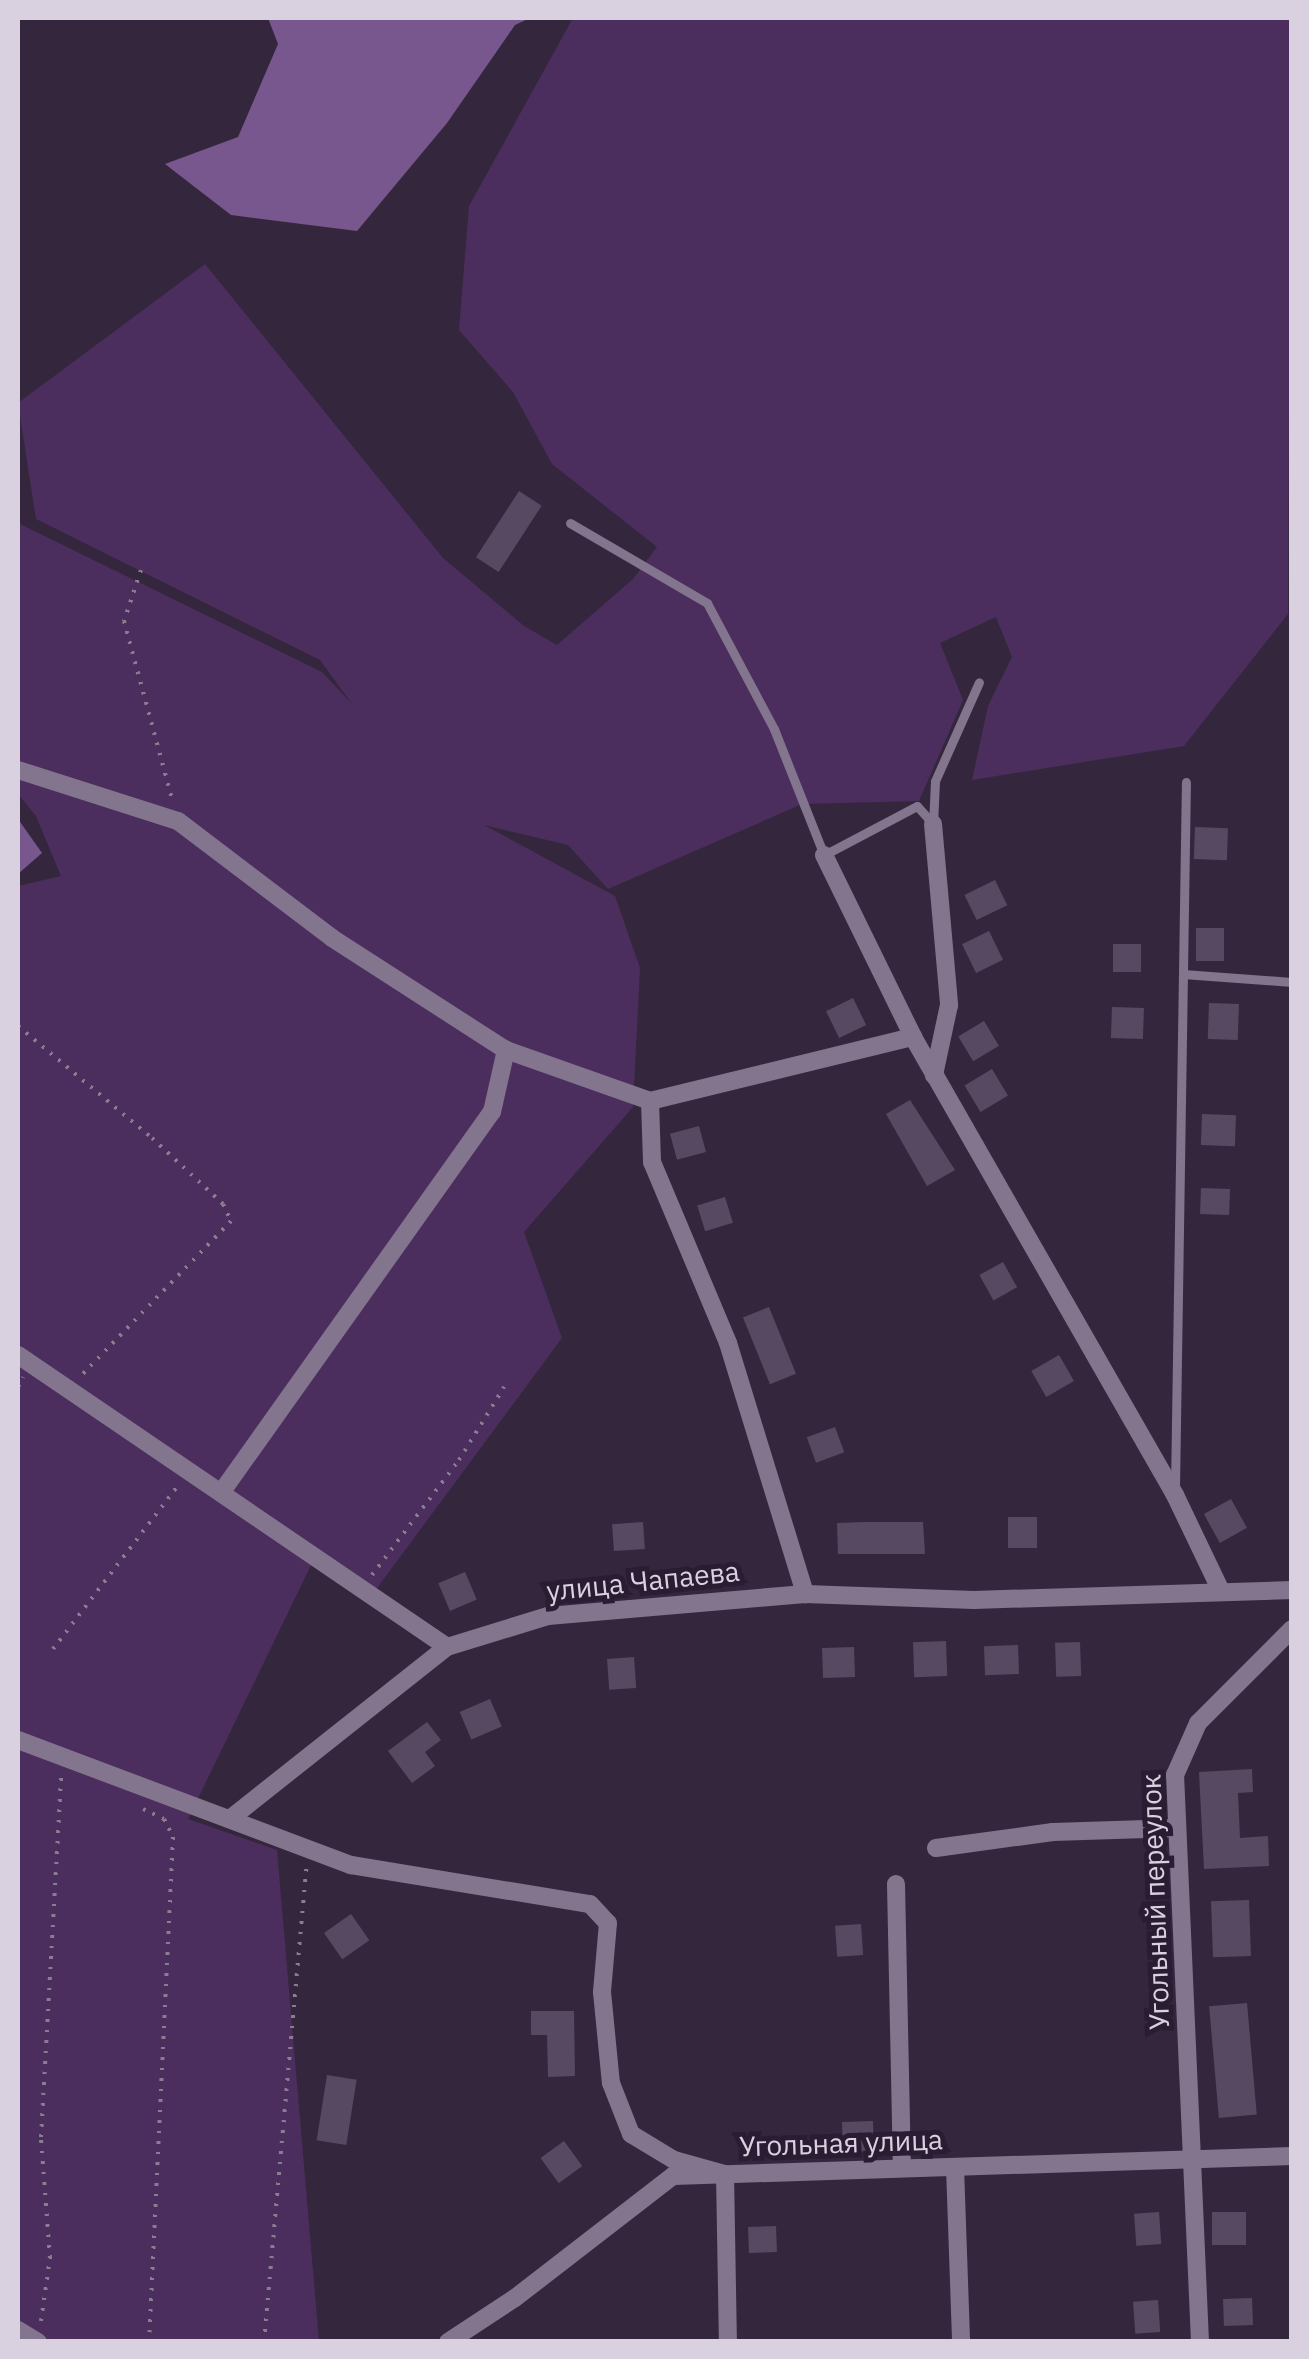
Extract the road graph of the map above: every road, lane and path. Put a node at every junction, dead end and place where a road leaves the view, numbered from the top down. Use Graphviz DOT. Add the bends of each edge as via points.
graph roads {
  1 [pos="570,523"];
  2 [pos="140,570"];
  3 [pos="980,682"];
  4 [pos="18,770"];
  5 [pos="1186,782"];
  6 [pos="178,821"];
  7 [pos="933,824"];
  8 [pos="824,855"];
  9 [pos="1183,974"];
  10 [pos="1292,982"];
  11 [pos="18,1026"];
  12 [pos="913,1037"];
  13 [pos="506,1050"];
  14 [pos="934,1075"];
  15 [pos="650,1101"];
  16 [pos="18,1355"];
  17 [pos="71,1386"];
  18 [pos="504,1387"];
  19 [pos="191,1468"];
  20 [pos="223,1490"];
  21 [pos="1175,1494"];
  22 [pos="362,1587"];
  23 [pos="1292,1590"];
  24 [pos="1221,1591"];
  25 [pos="805,1594"];
  26 [pos="1292,1629"];
  27 [pos="448,1647"];
  28 [pos="53,1649"];
  29 [pos="18,1740"];
  30 [pos="47,1772"];
  31 [pos="61,1777"];
  32 [pos="76,1782"];
  33 [pos="134,1804"];
  34 [pos="231,1818"];
  35 [pos="1177,1828"];
  36 [pos="308,1848"];
  37 [pos="936,1848"];
  38 [pos="896,1884"];
  39 [pos="1193,2156"];
  40 [pos="1292,2156"];
  41 [pos="955,2167"];
  42 [pos="902,2168"];
  43 [pos="725,2174"];
  44 [pos="18,2330"];
  45 [pos="37,2341"];
  46 [pos="149,2342"];
  47 [pos="264,2342"];
  48 [pos="448,2342"];
  49 [pos="728,2342"];
  50 [pos="961,2342"];
  51 [pos="1200,2342"];
  1 -- 8 [label="lane" via="707,603 774,729"];
  2 -- 6 [label="path" via="124,620"];
  3 -- 7 [label="lane" via="935,781"];
  4 -- 6 [label="street"];
  5 -- 9 [label="lane"];
  6 -- 13 [label="street" via="332,938"];
  7 -- 8 [label="lane" via="917,806"];
  7 -- 14 [label="street" via="950,1005"];
  8 -- 12 [label="street"];
  9 -- 10 [label="lane"];
  9 -- 21 [label="lane"];
  11 -- 17 [label="path" via="166,1151 223,1204 231,1221"];
  12 -- 14 [label="street"];
  12 -- 15 [label="street"];
  13 -- 15 [label="street"];
  13 -- 20 [label="street" via="492,1112"];
  14 -- 21 [label="street"];
  15 -- 25 [label="street" via="652,1162 728,1343"];
  16 -- 17 [label="street"];
  17 -- 19 [label="street"];
  18 -- 22 [label="path" via="459,1460"];
  19 -- 20 [label="street"];
  19 -- 28 [label="path"];
  20 -- 22 [label="street"];
  21 -- 24 [label="street"];
  22 -- 27 [label="street"];
  23 -- 24 [label="street, улица Чапаева"];
  24 -- 25 [label="street, улица Чапаева" via="974,1600"];
  25 -- 27 [label="street, улица Чапаева" via="548,1616"];
  26 -- 35 [label="street, Угольный переулок" via="1189,1734 1175,1774"];
  27 -- 34 [label="street, улица Чапаева"];
  29 -- 34 [label="street"];
  30 -- 31 [label="path"];
  31 -- 32 [label="path"];
  31 -- 45 [label="path" via="42,2137 50,2258"];
  33 -- 46 [label="path" via="164,1819 173,1837"];
  34 -- 36 [label="street"];
  35 -- 37 [label="street" via="1053,1832"];
  35 -- 39 [label="street, Угольный переулок"];
  36 -- 43 [label="street" via="351,1865 590,1904 608,1923 602,1992 611,2082 631,2134 674,2160"];
  36 -- 47 [label="path"];
  38 -- 42 [label="street"];
  39 -- 40 [label="street, Угольная улица"];
  39 -- 41 [label="street, Угольная улица"];
  39 -- 51 [label="street, Угольный переулок"];
  41 -- 42 [label="street, Угольная улица"];
  41 -- 50 [label="street"];
  42 -- 43 [label="street, Угольная улица"];
  43 -- 48 [label="street, Угольная улица" via="673,2176"];
  43 -- 49 [label="street"];
  44 -- 45 [label="street"];
}
